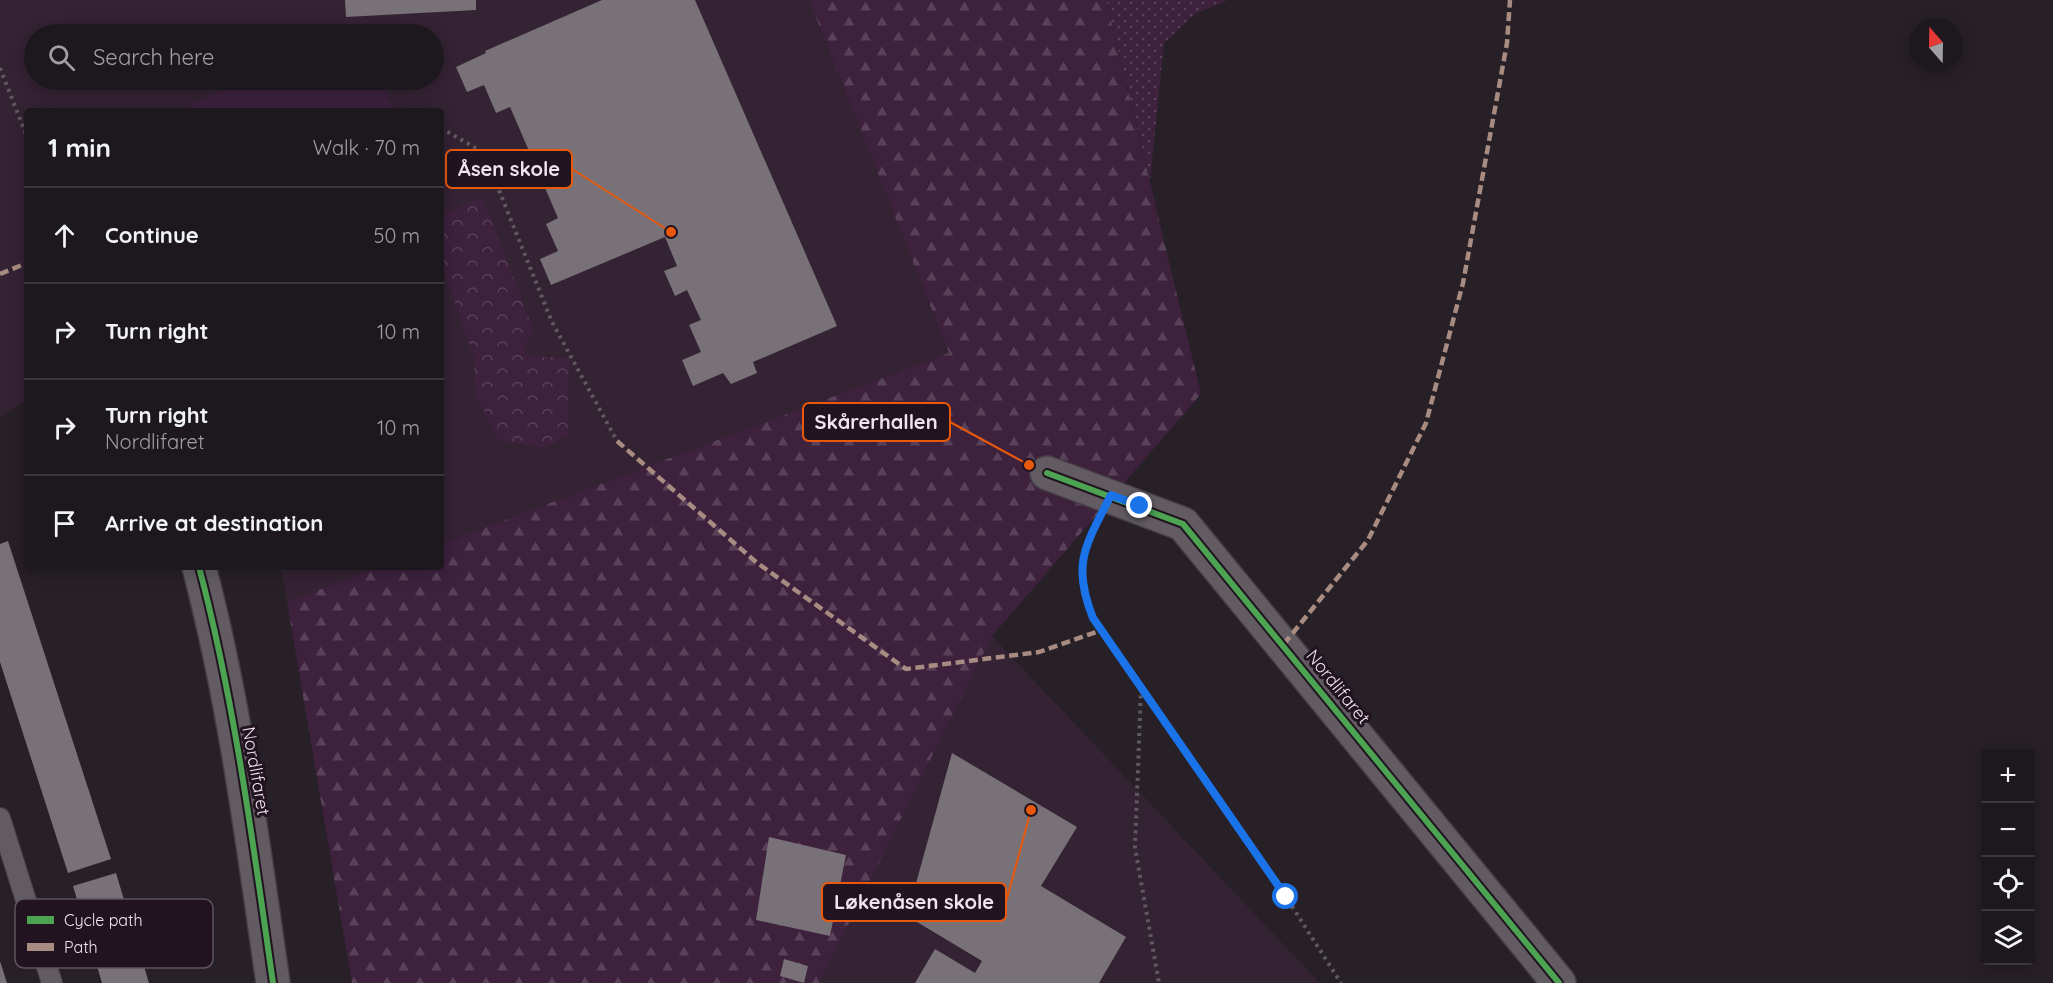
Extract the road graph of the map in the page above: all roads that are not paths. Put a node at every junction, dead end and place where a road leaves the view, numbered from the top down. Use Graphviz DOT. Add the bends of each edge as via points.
graph roads {
  1 [pos="1047,472"];
  2 [pos="201,570"];
  3 [pos="0,818"];
  4 [pos="26,899"];
  5 [pos="47,968"];
  6 [pos="52,983"];
  7 [pos="273,983"];
  8 [pos="1559,983"];
  1 -- 8 [label="street, Nordlifaret" via="1183,524"];
  2 -- 7 [label="street, Nordlifaret" via="246,788"];
  3 -- 4 [label="lane"];
  5 -- 6 [label="lane"];
}
